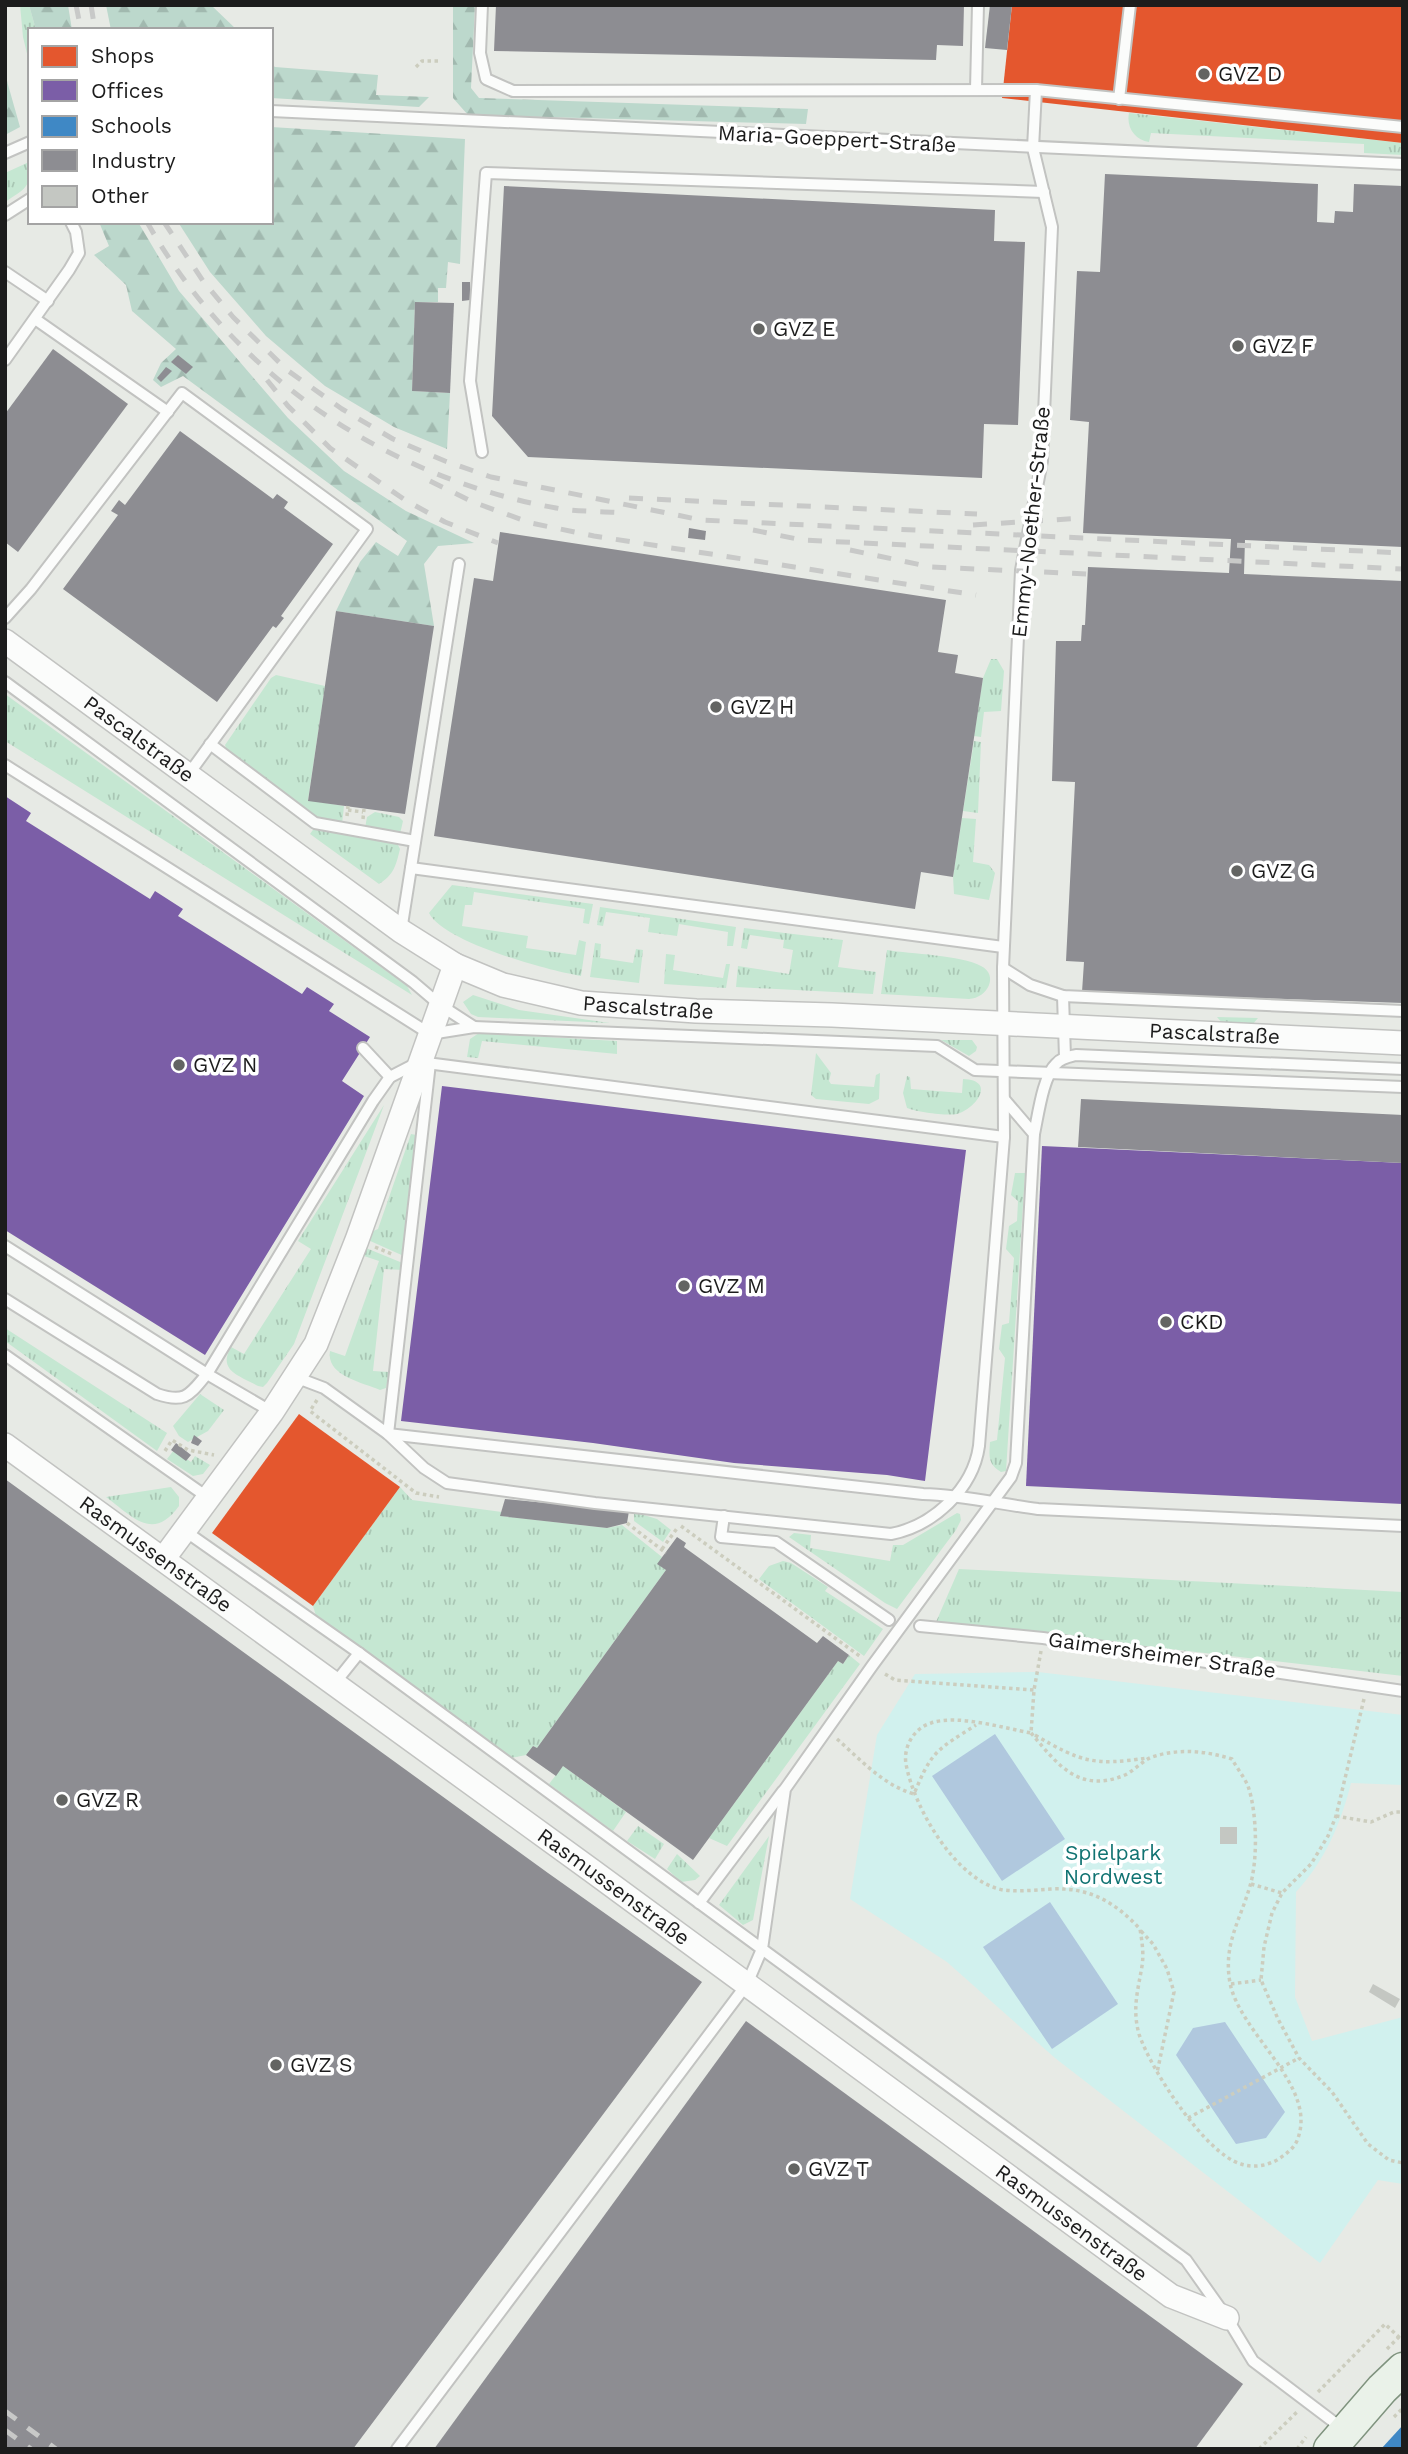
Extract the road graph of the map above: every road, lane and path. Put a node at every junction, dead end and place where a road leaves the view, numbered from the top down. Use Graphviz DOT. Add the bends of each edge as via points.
graph roads {
  1 [pos="482,5"];
  2 [pos="978,5"];
  3 [pos="1130,5"];
  4 [pos="442,61"];
  5 [pos="416,67"];
  6 [pos="976,89"];
  7 [pos="1036,90"];
  8 [pos="1119,99"];
  9 [pos="273,111"];
  10 [pos="1403,127"];
  11 [pos="28,143"];
  12 [pos="1033,148"];
  13 [pos="5,153"];
  14 [pos="1403,164"];
  15 [pos="1044,192"];
  16 [pos="28,201"];
  17 [pos="5,215"];
  18 [pos="72,224"];
  19 [pos="5,272"];
  20 [pos="48,301"];
  21 [pos="35,319"];
  22 [pos="5,360"];
  23 [pos="168,412"];
  24 [pos="482,452"];
  25 [pos="459,564"];
  26 [pos="5,618"];
  27 [pos="5,641"];
  28 [pos="5,682"];
  29 [pos="210,744"];
  30 [pos="5,765"];
  31 [pos="188,775"];
  32 [pos="348,810"];
  33 [pos="364,813"];
  34 [pos="415,841"];
  35 [pos="411,868"];
  36 [pos="401,931"];
  37 [pos="1003,947"];
  38 [pos="455,965"];
  39 [pos="1003,968"];
  40 [pos="1063,996"];
  41 [pos="440,1005"];
  42 [pos="1403,1011"];
  43 [pos="1004,1023"];
  44 [pos="1064,1026"];
  45 [pos="474,1027"];
  46 [pos="430,1034"];
  47 [pos="1403,1043"];
  48 [pos="363,1048"];
  49 [pos="1065,1057"];
  50 [pos="425,1062"];
  51 [pos="1403,1069"];
  52 [pos="1004,1072"];
  53 [pos="1049,1073"];
  54 [pos="390,1077"];
  55 [pos="1403,1087"];
  56 [pos="1004,1098"];
  57 [pos="1034,1134"];
  58 [pos="1004,1137"];
  59 [pos="357,1240"];
  60 [pos="5,1246"];
  61 [pos="407,1260"];
  62 [pos="5,1299"];
  63 [pos="5,1356"];
  64 [pos="207,1374"];
  65 [pos="295,1377"];
  66 [pos="324,1388"];
  67 [pos="272,1412"];
  68 [pos="388,1434"];
  69 [pos="5,1445"];
  70 [pos="219,1457"];
  71 [pos="157,1462"];
  72 [pos="958,1495"];
  73 [pos="441,1497"];
  74 [pos="210,1499"];
  75 [pos="992,1503"];
  76 [pos="672,1510"];
  77 [pos="724,1516"];
  78 [pos="779,1522"];
  79 [pos="627,1523"];
  80 [pos="680,1526"];
  81 [pos="1403,1526"];
  82 [pos="185,1531"];
  83 [pos="776,1542"];
  84 [pos="164,1558"];
  85 [pos="890,1619"];
  86 [pos="920,1626"];
  87 [pos="1043,1638"];
  88 [pos="359,1653"];
  89 [pos="872,1666"];
  90 [pos="335,1683"];
  91 [pos="1368,1686"];
  92 [pos="1034,1690"];
  93 [pos="1403,1691"];
  94 [pos="978,1723"];
  95 [pos="826,1730"];
  96 [pos="1031,1733"];
  97 [pos="1149,1758"];
  98 [pos="785,1789"];
  99 [pos="914,1794"];
  100 [pos="1403,1812"];
  101 [pos="1336,1816"];
  102 [pos="1251,1884"];
  103 [pos="1282,1893"];
  104 [pos="699,1903"];
  105 [pos="1140,1929"];
  106 [pos="762,1949"];
  107 [pos="1261,1980"];
  108 [pos="747,1984"];
  109 [pos="1231,1984"];
  110 [pos="1299,2058"];
  111 [pos="1280,2070"];
  112 [pos="1157,2074"];
  113 [pos="1188,2118"];
  114 [pos="1403,2163"];
  115 [pos="1227,2318"];
  116 [pos="1403,2341"];
  117 [pos="1403,2369"];
  118 [pos="1308,2402"];
  119 [pos="1337,2440"];
  120 [pos="397,2449"];
  121 [pos="1259,2449"];
  1 -- 6 [label="lane" via="480,54 486,79 513,91"];
  2 -- 6 [label="lane"];
  3 -- 8 [label="lane"];
  4 -- 5 [label="path" via="422,61"];
  6 -- 7 [label="lane"];
  7 -- 8 [label="lane"];
  7 -- 12 [label="lane, Emmy-Noether-Straße"];
  8 -- 10 [label="lane"];
  9 -- 12 [label="lane, Maria-Goeppert-Straße"];
  11 -- 13 [label="lane"];
  12 -- 14 [label="lane, Maria-Goeppert-Straße"];
  12 -- 15 [label="lane, Emmy-Noether-Straße"];
  15 -- 24 [label="lane" via="486,173 470,382"];
  15 -- 37 [label="lane, Emmy-Noether-Straße" via="1052,227 1042,461 1021,570"];
  16 -- 17 [label="lane"];
  18 -- 20 [label="lane" via="79,253"];
  19 -- 20 [label="lane"];
  20 -- 21 [label="lane"];
  21 -- 22 [label="lane"];
  21 -- 23 [label="lane"];
  23 -- 26 [label="lane"];
  23 -- 29 [label="lane" via="182,393 367,529"];
  25 -- 34 [label="lane"];
  27 -- 31 [label="street, Pascalstraße"];
  28 -- 41 [label="lane"];
  29 -- 31 [label="lane"];
  29 -- 34 [label="lane" via="315,823"];
  30 -- 46 [label="lane"];
  31 -- 36 [label="street, Pascalstraße"];
  32 -- 33 [label="path"];
  34 -- 35 [label="lane"];
  35 -- 36 [label="lane"];
  35 -- 37 [label="lane"];
  36 -- 38 [label="street, Pascalstraße"];
  37 -- 39 [label="lane, Emmy-Noether-Straße"];
  38 -- 41 [label="street"];
  38 -- 43 [label="street, Pascalstraße" via="503,985 581,1003"];
  39 -- 40 [label="lane" via="1030,985"];
  39 -- 43 [label="lane, Emmy-Noether-Straße"];
  40 -- 42 [label="lane"];
  40 -- 44 [label="lane"];
  41 -- 45 [label="lane"];
  41 -- 46 [label="street"];
  43 -- 44 [label="street, Pascalstraße"];
  43 -- 52 [label="lane, Emmy-Noether-Straße"];
  44 -- 47 [label="street, Pascalstraße"];
  44 -- 49 [label="lane"];
  45 -- 46 [label="lane"];
  45 -- 52 [label="lane" via="937,1046 975,1070"];
  46 -- 50 [label="street"];
  48 -- 54 [label="lane"];
  49 -- 51 [label="lane"];
  49 -- 53 [label="lane"];
  50 -- 54 [label="lane"];
  50 -- 58 [label="lane"];
  50 -- 59 [label="street"];
  50 -- 61 [label="lane"];
  52 -- 53 [label="lane"];
  52 -- 56 [label="lane, Emmy-Noether-Straße"];
  53 -- 55 [label="lane"];
  53 -- 57 [label="lane"];
  54 -- 64 [label="lane"];
  56 -- 57 [label="lane"];
  56 -- 58 [label="lane, Emmy-Noether-Straße"];
  57 -- 75 [label="lane" via="1016,1463"];
  58 -- 72 [label="lane, Emmy-Noether-Straße" via="979,1446 976,1462"];
  59 -- 61 [label="path"];
  59 -- 65 [label="street" via="316,1344"];
  60 -- 64 [label="lane"];
  61 -- 68 [label="lane"];
  62 -- 64 [label="lane" via="158,1394 176,1399 187,1396"];
  63 -- 71 [label="lane"];
  64 -- 67 [label="lane"];
  65 -- 66 [label="lane"];
  65 -- 67 [label="street"];
  66 -- 68 [label="lane"];
  66 -- 73 [label="path" via="310,1411 416,1493"];
  67 -- 74 [label="street"];
  68 -- 72 [label="lane"];
  68 -- 76 [label="lane" via="447,1483"];
  69 -- 84 [label="street, Rasmussenstraße"];
  70 -- 71 [label="path" via="188,1450 172,1440"];
  71 -- 74 [label="lane"];
  72 -- 75 [label="lane"];
  72 -- 78 [label="lane" via="932,1515 891,1534"];
  74 -- 82 [label="street"];
  75 -- 81 [label="lane"];
  75 -- 89 [label="lane"];
  76 -- 77 [label="lane"];
  76 -- 80 [label="path" via="672,1518"];
  77 -- 78 [label="lane"];
  77 -- 83 [label="lane" via="721,1537"];
  78 -- 83 [label="lane"];
  79 -- 80 [label="path" via="664,1551"];
  80 -- 89 [label="path"];
  82 -- 84 [label="street"];
  82 -- 88 [label="lane"];
  83 -- 85 [label="lane"];
  84 -- 90 [label="street, Rasmussenstraße"];
  86 -- 87 [label="lane, Gaimersheimer Straße"];
  87 -- 91 [label="lane, Gaimersheimer Straße"];
  87 -- 92 [label="path"];
  88 -- 90 [label="lane"];
  88 -- 104 [label="lane"];
  89 -- 92 [label="path" via="895,1680"];
  89 -- 95 [label="lane"];
  90 -- 108 [label="street, Rasmussenstraße"];
  91 -- 93 [label="lane, Gaimersheimer Straße"];
  91 -- 101 [label="path"];
  92 -- 96 [label="path"];
  94 -- 96 [label="path"];
  94 -- 99 [label="path" via="939,1747"];
  94 -- 99 [label="path" via="940,1720 915,1732 905,1758"];
  95 -- 98 [label="lane"];
  95 -- 99 [label="path" via="885,1782"];
  96 -- 97 [label="path" via="1069,1755 1095,1762"];
  96 -- 97 [label="path" via="1057,1764 1078,1779 1105,1782"];
  97 -- 102 [label="path" via="1172,1752 1210,1752 1232,1759 1248,1787 1254,1818"];
  98 -- 104 [label="lane"];
  98 -- 106 [label="lane"];
  99 -- 105 [label="path" via="928,1824 949,1852 992,1887 1020,1892 1088,1892 1107,1900"];
  100 -- 101 [label="path" via="1371,1822"];
  101 -- 103 [label="path" via="1311,1864"];
  102 -- 103 [label="path"];
  102 -- 109 [label="path" via="1232,1932"];
  103 -- 107 [label="path" via="1272,1913"];
  104 -- 106 [label="lane"];
  105 -- 112 [label="path" via="1142,1966 1134,2007 1144,2049"];
  105 -- 112 [label="path" via="1167,1969 1174,1992"];
  106 -- 108 [label="lane"];
  106 -- 115 [label="lane" via="1186,2260"];
  107 -- 109 [label="path"];
  107 -- 110 [label="path"];
  108 -- 115 [label="street, Rasmussenstraße" via="1171,2296"];
  108 -- 120 [label="lane"];
  109 -- 111 [label="path" via="1249,2025"];
  110 -- 111 [label="path"];
  110 -- 114 [label="path" via="1332,2092 1368,2144 1389,2161"];
  111 -- 113 [label="path"];
  111 -- 113 [label="path" via="1298,2102 1301,2122 1298,2140 1272,2163 1239,2164"];
  112 -- 113 [label="path"];
  115 -- 118 [label="lane" via="1252,2361"];
  116 -- 118 [label="path" via="1385,2324"];
  117 -- 119 [label="street"];
  118 -- 119 [label="lane"];
  118 -- 121 [label="path"];
}
